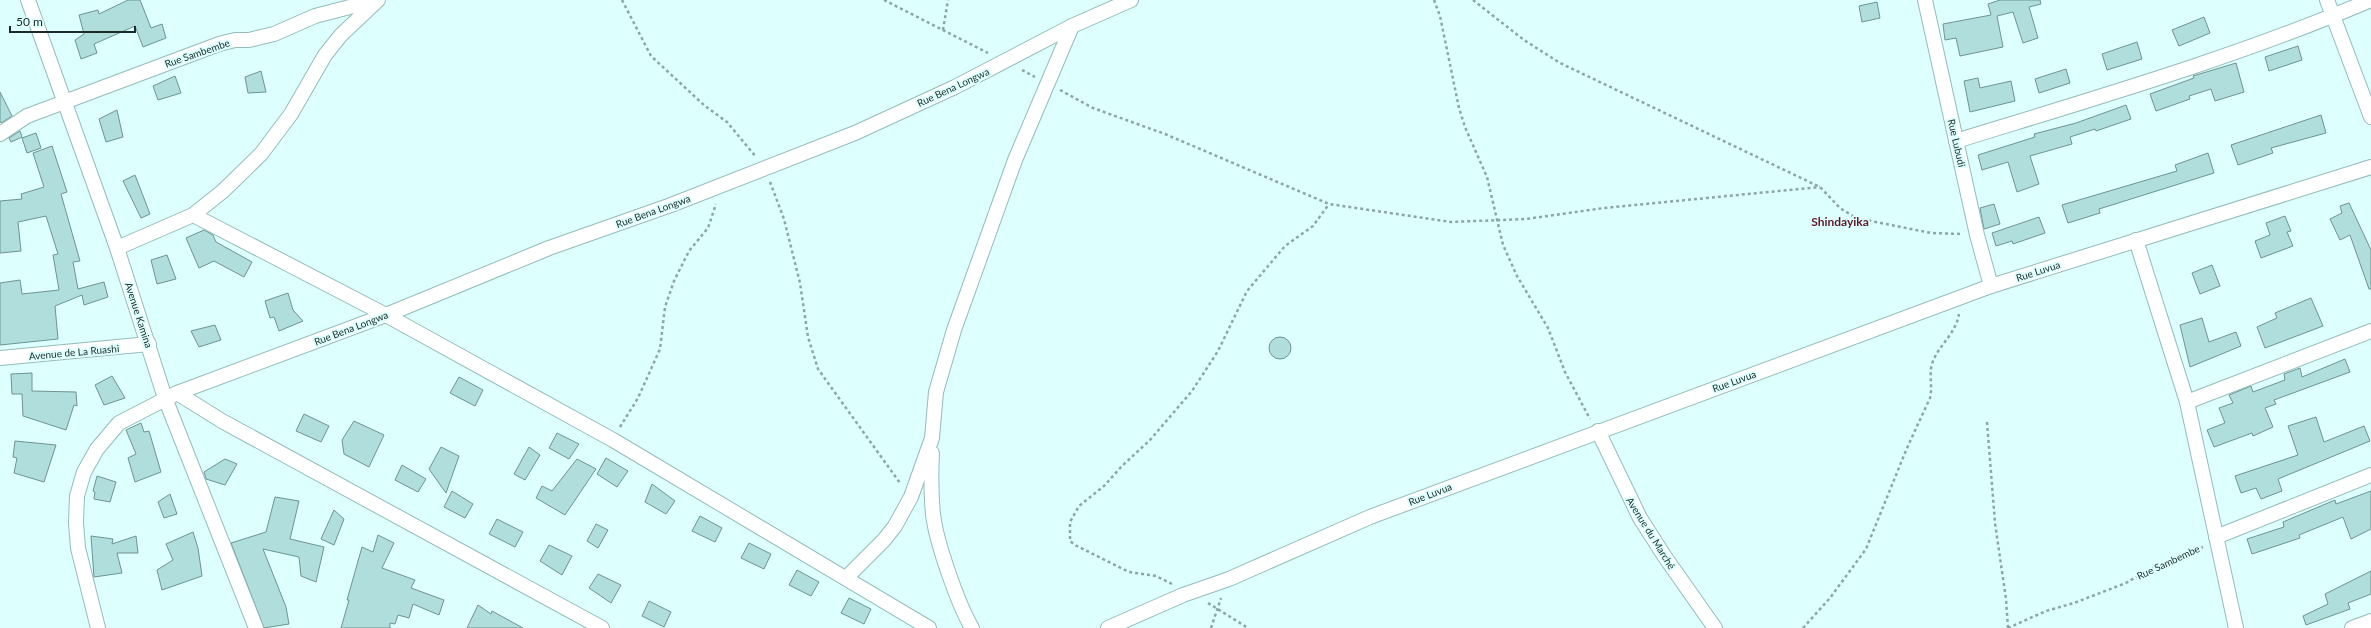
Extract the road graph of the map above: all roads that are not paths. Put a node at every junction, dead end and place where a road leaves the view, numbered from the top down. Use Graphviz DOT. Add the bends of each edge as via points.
graph roads {
  1 [pos="28,0"];
  2 [pos="377,0"];
  3 [pos="1131,0"];
  4 [pos="2328,0"];
  5 [pos="2371,0"];
  6 [pos="1928,1"];
  7 [pos="2333,16"];
  8 [pos="1072,26"];
  9 [pos="65,101"];
  10 [pos="2371,117"];
  11 [pos="0,134"];
  12 [pos="1956,141"];
  13 [pos="2371,167"];
  14 [pos="192,215"];
  15 [pos="2136,240"];
  16 [pos="116,248"];
  17 [pos="1991,286"];
  18 [pos="386,315"];
  19 [pos="2371,331"];
  20 [pos="149,344"];
  21 [pos="0,358"];
  22 [pos="171,395"];
  23 [pos="2187,402"];
  24 [pos="1598,431"];
  25 [pos="932,438"];
  26 [pos="2371,475"];
  27 [pos="2216,538"];
  28 [pos="846,578"];
  29 [pos="2371,621"];
  30 [pos="98,628"];
  31 [pos="256,628"];
  32 [pos="602,628"];
  33 [pos="930,628"];
  34 [pos="972,628"];
  35 [pos="1108,628"];
  36 [pos="1715,628"];
  37 [pos="2236,628"];
  38 [pos="2352,628"];
  1 -- 9 [label="street, Avenue Kamina"];
  2 -- 9 [label="street, Rue Sambembe" via="316,16 274,34 219,44"];
  2 -- 14 [label="street" via="341,35 325,55 291,114 261,154 223,192"];
  3 -- 8 [label="street, Rue Bena Longwa"];
  4 -- 7 [label="street"];
  5 -- 7 [label="street"];
  6 -- 12 [label="street, Rue Lubudi"];
  7 -- 10 [label="street"];
  7 -- 12 [label="street" via="2143,84"];
  8 -- 18 [label="street, Rue Bena Longwa" via="1006,62 855,133 722,186 549,248"];
  8 -- 25 [label="street" via="1015,160 954,330 936,392"];
  9 -- 11 [label="street, Rue Sambembe" via="27,116"];
  9 -- 16 [label="street, Avenue Kamina"];
  12 -- 17 [label="street, Rue Lubudi"];
  13 -- 15 [label="street, Rue Luvua"];
  14 -- 16 [label="street"];
  14 -- 18 [label="street"];
  15 -- 17 [label="street, Rue Luvua"];
  15 -- 23 [label="street"];
  16 -- 20 [label="street, Avenue Kamina"];
  17 -- 24 [label="street, Rue Luvua"];
  18 -- 22 [label="street, Rue Bena Longwa"];
  18 -- 28 [label="street" via="613,440"];
  19 -- 23 [label="street"];
  20 -- 21 [label="street, Avenue de La Ruashi"];
  20 -- 22 [label="street, Avenue Kamina"];
  22 -- 30 [label="street, Rue Bena Longwa" via="119,423 97,449 84,472 77,496 78,548"];
  22 -- 31 [label="street, Avenue Kamina"];
  22 -- 32 [label="street"];
  23 -- 27 [label="street"];
  24 -- 35 [label="street, Rue Luvua" via="1370,517 1229,579 1183,595"];
  24 -- 36 [label="street, Avenue du Marché" via="1640,518"];
  25 -- 28 [label="street" via="911,498 895,526"];
  25 -- 34 [label="street" via="930,484 933,516 955,590"];
  26 -- 27 [label="street"];
  27 -- 37 [label="street"];
  28 -- 33 [label="street"];
  29 -- 38 [label="street"];
}
